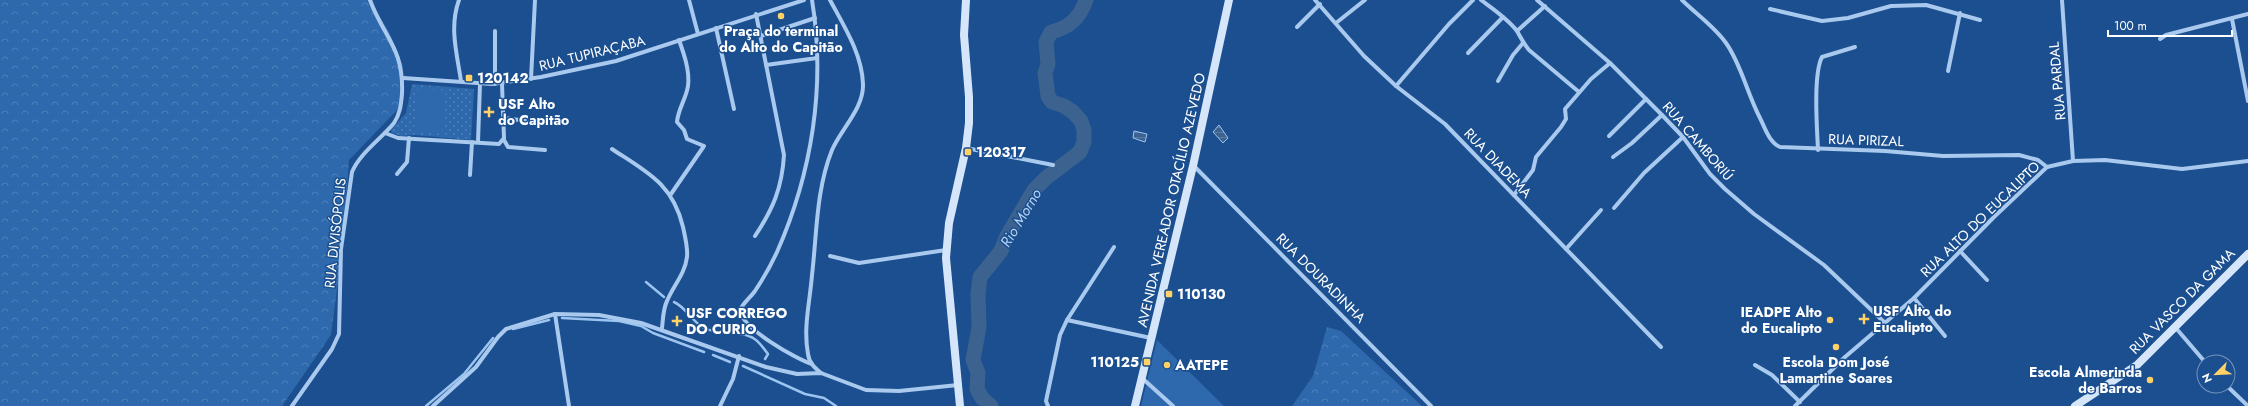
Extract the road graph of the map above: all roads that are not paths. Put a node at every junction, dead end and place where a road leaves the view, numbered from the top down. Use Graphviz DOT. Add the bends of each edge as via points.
graph roads {
  1 [pos="370,0"];
  2 [pos="459,0"];
  3 [pos="535,0"];
  4 [pos="689,0"];
  5 [pos="804,0"];
  6 [pos="812,0"];
  7 [pos="830,0"];
  8 [pos="966,0"];
  9 [pos="1229,0"];
  10 [pos="1315,0"];
  11 [pos="1365,0"];
  12 [pos="1473,0"];
  13 [pos="1481,0"];
  14 [pos="1537,0"];
  15 [pos="1682,0"];
  16 [pos="1890,0"];
  17 [pos="1926,0"];
  18 [pos="2062,0"];
  19 [pos="1320,4"];
  20 [pos="1926,5"];
  21 [pos="1545,6"];
  22 [pos="1891,6"];
  23 [pos="1770,9"];
  24 [pos="1960,13"];
  25 [pos="756,14"];
  26 [pos="2248,14"];
  27 [pos="815,18"];
  28 [pos="1503,18"];
  29 [pos="2232,19"];
  30 [pos="1980,20"];
  31 [pos="1336,23"];
  32 [pos="1297,27"];
  33 [pos="716,28"];
  34 [pos="495,31"];
  35 [pos="1517,31"];
  36 [pos="698,34"];
  37 [pos="761,36"];
  38 [pos="2160,39"];
  39 [pos="679,40"];
  40 [pos="1523,43"];
  41 [pos="1855,47"];
  42 [pos="1468,52"];
  43 [pos="817,58"];
  44 [pos="1610,63"];
  45 [pos="766,65"];
  46 [pos="1948,71"];
  47 [pos="403,78"];
  48 [pos="531,79"];
  49 [pos="461,81"];
  50 [pos="1498,81"];
  51 [pos="480,84"];
  52 [pos="495,84"];
  53 [pos="502,84"];
  54 [pos="1396,86"];
  55 [pos="1578,92"];
  56 [pos="1646,99"];
  57 [pos="2248,101"];
  58 [pos="734,109"];
  59 [pos="1662,115"];
  60 [pos="504,118"];
  61 [pos="542,124"];
  62 [pos="385,133"];
  63 [pos="1610,136"];
  64 [pos="1683,137"];
  65 [pos="409,138"];
  66 [pos="504,140"];
  67 [pos="472,142"];
  68 [pos="478,142"];
  69 [pos="968,148"];
  70 [pos="612,149"];
  71 [pos="545,150"];
  72 [pos="1818,150"];
  73 [pos="1613,157"];
  74 [pos="2073,161"];
  75 [pos="2248,161"];
  76 [pos="1053,165"];
  77 [pos="1193,166"];
  78 [pos="2047,167"];
  79 [pos="397,174"];
  80 [pos="470,176"];
  81 [pos="671,194"];
  82 [pos="1514,194"];
  83 [pos="1614,208"];
  84 [pos="1601,210"];
  85 [pos="755,236"];
  86 [pos="1114,247"];
  87 [pos="1566,249"];
  88 [pos="946,250"];
  89 [pos="1960,251"];
  90 [pos="2248,254"];
  91 [pos="830,256"];
  92 [pos="1987,280"];
  93 [pos="1914,298"];
  94 [pos="555,314"];
  95 [pos="1067,320"];
  96 [pos="1884,322"];
  97 [pos="2175,327"];
  98 [pos="662,328"];
  99 [pos="1945,336"];
  100 [pos="1151,338"];
  101 [pos="1661,347"];
  102 [pos="2198,354"];
  103 [pos="739,356"];
  104 [pos="812,364"];
  105 [pos="1755,365"];
  106 [pos="821,374"];
  107 [pos="1142,377"];
  108 [pos="959,385"];
  109 [pos="2235,394"];
  110 [pos="1800,402"];
  111 [pos="292,406"];
  112 [pos="433,406"];
  113 [pos="569,406"];
  114 [pos="720,406"];
  115 [pos="960,406"];
  116 [pos="1048,406"];
  117 [pos="1135,406"];
  118 [pos="1173,406"];
  119 [pos="1431,406"];
  120 [pos="1796,406"];
  121 [pos="2076,406"];
  122 [pos="2248,406"];
  1 -- 47 [label="street, RUA DIVISÓPOLIS" via="397,54"];
  2 -- 49 [label="street" via="454,12 453,25"];
  3 -- 48 [label="street"];
  4 -- 36 [label="street"];
  5 -- 25 [label="street, RUA TUPIRAÇABA"];
  6 -- 27 [label="street"];
  7 -- 104 [label="street" via="858,57 863,85 861,99 832,150 815,222 806,334 808,355"];
  8 -- 69 [label="main road" via="964,35 969,97"];
  9 -- 77 [label="main road, AVENIDA VEREADOR OTACÍLIO AZEVEDO"];
  10 -- 19 [label="street, RUA DIADEMA"];
  11 -- 31 [label="street"];
  12 -- 54 [label="street"];
  13 -- 28 [label="street"];
  14 -- 21 [label="street, RUA CAMBORIÚ"];
  15 -- 72 [label="street, RUA PIRIZAL" via="1725,42 1736,60 1752,102 1772,141 1780,147"];
  16 -- 22 [label="street"];
  17 -- 20 [label="street"];
  18 -- 74 [label="street, RUA PARDAL"];
  19 -- 31 [label="street, RUA DIADEMA"];
  19 -- 32 [label="street"];
  20 -- 22 [label="street"];
  20 -- 24 [label="street"];
  21 -- 35 [label="street"];
  21 -- 44 [label="street, RUA CAMBORIÚ"];
  22 -- 23 [label="street" via="1848,18 1822,21"];
  24 -- 30 [label="street"];
  24 -- 46 [label="street"];
  25 -- 33 [label="street, RUA TUPIRAÇABA"];
  25 -- 37 [label="street"];
  26 -- 29 [label="street"];
  27 -- 37 [label="street"];
  27 -- 43 [label="street"];
  28 -- 35 [label="street"];
  28 -- 42 [label="street"];
  29 -- 38 [label="street" via="2166,35"];
  29 -- 57 [label="street"];
  31 -- 54 [label="street, RUA DIADEMA" via="1364,56"];
  33 -- 36 [label="street, RUA TUPIRAÇABA"];
  33 -- 58 [label="street"];
  34 -- 52 [label="street"];
  35 -- 40 [label="street"];
  36 -- 39 [label="street, RUA TUPIRAÇABA"];
  37 -- 45 [label="street"];
  39 -- 48 [label="street, RUA TUPIRAÇABA" via="616,61"];
  39 -- 81 [label="street" via="686,63 688,87 678,110 677,122 687,138 704,146"];
  40 -- 50 [label="street"];
  40 -- 55 [label="street"];
  41 -- 72 [label="street" via="1822,57 1820,61"];
  43 -- 45 [label="street"];
  43 -- 104 [label="street" via="815,117 808,156 792,214 764,278 740,310 750,325 782,351"];
  44 -- 55 [label="street"];
  44 -- 56 [label="street, RUA CAMBORIÚ"];
  45 -- 85 [label="street" via="784,155 783,174 771,212"];
  47 -- 49 [label="street, RUA TUPIRAÇABA"];
  47 -- 62 [label="street, RUA DIVISÓPOLIS" via="399,114"];
  48 -- 53 [label="street, RUA TUPIRAÇABA"];
  49 -- 51 [label="street, RUA TUPIRAÇABA"];
  51 -- 52 [label="street, RUA TUPIRAÇABA"];
  51 -- 68 [label="street"];
  52 -- 53 [label="street, RUA TUPIRAÇABA"];
  53 -- 60 [label="street"];
  54 -- 82 [label="street, RUA DIADEMA" via="1445,124"];
  55 -- 82 [label="street" via="1565,109 1566,120 1562,127 1536,157 1533,170"];
  56 -- 59 [label="street, RUA CAMBORIÚ"];
  56 -- 63 [label="street"];
  59 -- 64 [label="street, RUA CAMBORIÚ"];
  59 -- 73 [label="street"];
  60 -- 61 [label="street"];
  60 -- 66 [label="street"];
  62 -- 65 [label="street" via="398,138"];
  62 -- 111 [label="street, RUA DIVISÓPOLIS" via="356,164 352,172 341,249 339,334 332,350"];
  64 -- 83 [label="street" via="1644,173"];
  64 -- 96 [label="street, RUA CAMBORIÚ" via="1710,174 1725,189 1824,266"];
  65 -- 67 [label="street"];
  65 -- 79 [label="street" via="407,162"];
  66 -- 68 [label="street" via="499,144"];
  66 -- 71 [label="street" via="508,147"];
  67 -- 68 [label="street"];
  67 -- 80 [label="street"];
  69 -- 76 [label="street"];
  69 -- 88 [label="main road" via="949,223"];
  70 -- 81 [label="street" via="664,186"];
  72 -- 78 [label="street, RUA PIRIZAL" via="1885,151 1955,157 2020,155 2038,160"];
  74 -- 75 [label="street, RUA ALTO DO EUCALIPTO" via="2119,161 2182,169"];
  74 -- 78 [label="street, RUA ALTO DO EUCALIPTO"];
  77 -- 100 [label="main road, AVENIDA VEREADOR OTACÍLIO AZEVEDO"];
  77 -- 119 [label="street, RUA DOURADINHA"];
  78 -- 89 [label="street, RUA ALTO DO EUCALIPTO"];
  81 -- 98 [label="street" via="680,214 686,238 687,257 666,303"];
  82 -- 87 [label="street, RUA DIADEMA"];
  84 -- 87 [label="street"];
  86 -- 95 [label="street"];
  87 -- 101 [label="street, RUA DIADEMA"];
  88 -- 91 [label="street" via="859,263"];
  88 -- 108 [label="main road"];
  89 -- 92 [label="street"];
  89 -- 93 [label="street, RUA ALTO DO EUCALIPTO"];
  90 -- 97 [label="main road, RUA VASCO DA GAMA"];
  93 -- 96 [label="street, RUA ALTO DO EUCALIPTO"];
  93 -- 99 [label="street"];
  94 -- 98 [label="street" via="599,315"];
  94 -- 112 [label="street" via="506,329 476,367"];
  94 -- 113 [label="street"];
  95 -- 100 [label="street"];
  95 -- 116 [label="street" via="1060,335 1046,401"];
  96 -- 110 [label="street, RUA ALTO DO EUCALIPTO"];
  97 -- 102 [label="street"];
  97 -- 121 [label="main road, RUA VASCO DA GAMA" via="2137,365"];
  98 -- 103 [label="street"];
  100 -- 107 [label="main road, AVENIDA VEREADOR OTACÍLIO AZEVEDO"];
  103 -- 106 [label="street" via="766,367 797,374"];
  103 -- 114 [label="street" via="733,379"];
  104 -- 106 [label="street"];
  105 -- 110 [label="street" via="1772,375"];
  106 -- 108 [label="street" via="866,390 881,392"];
  107 -- 117 [label="main road, AVENIDA VEREADOR OTACÍLIO AZEVEDO"];
  107 -- 118 [label="street"];
  108 -- 115 [label="main road"];
  109 -- 122 [label="street"];
  110 -- 120 [label="street, RUA ALTO DO EUCALIPTO"];
}
